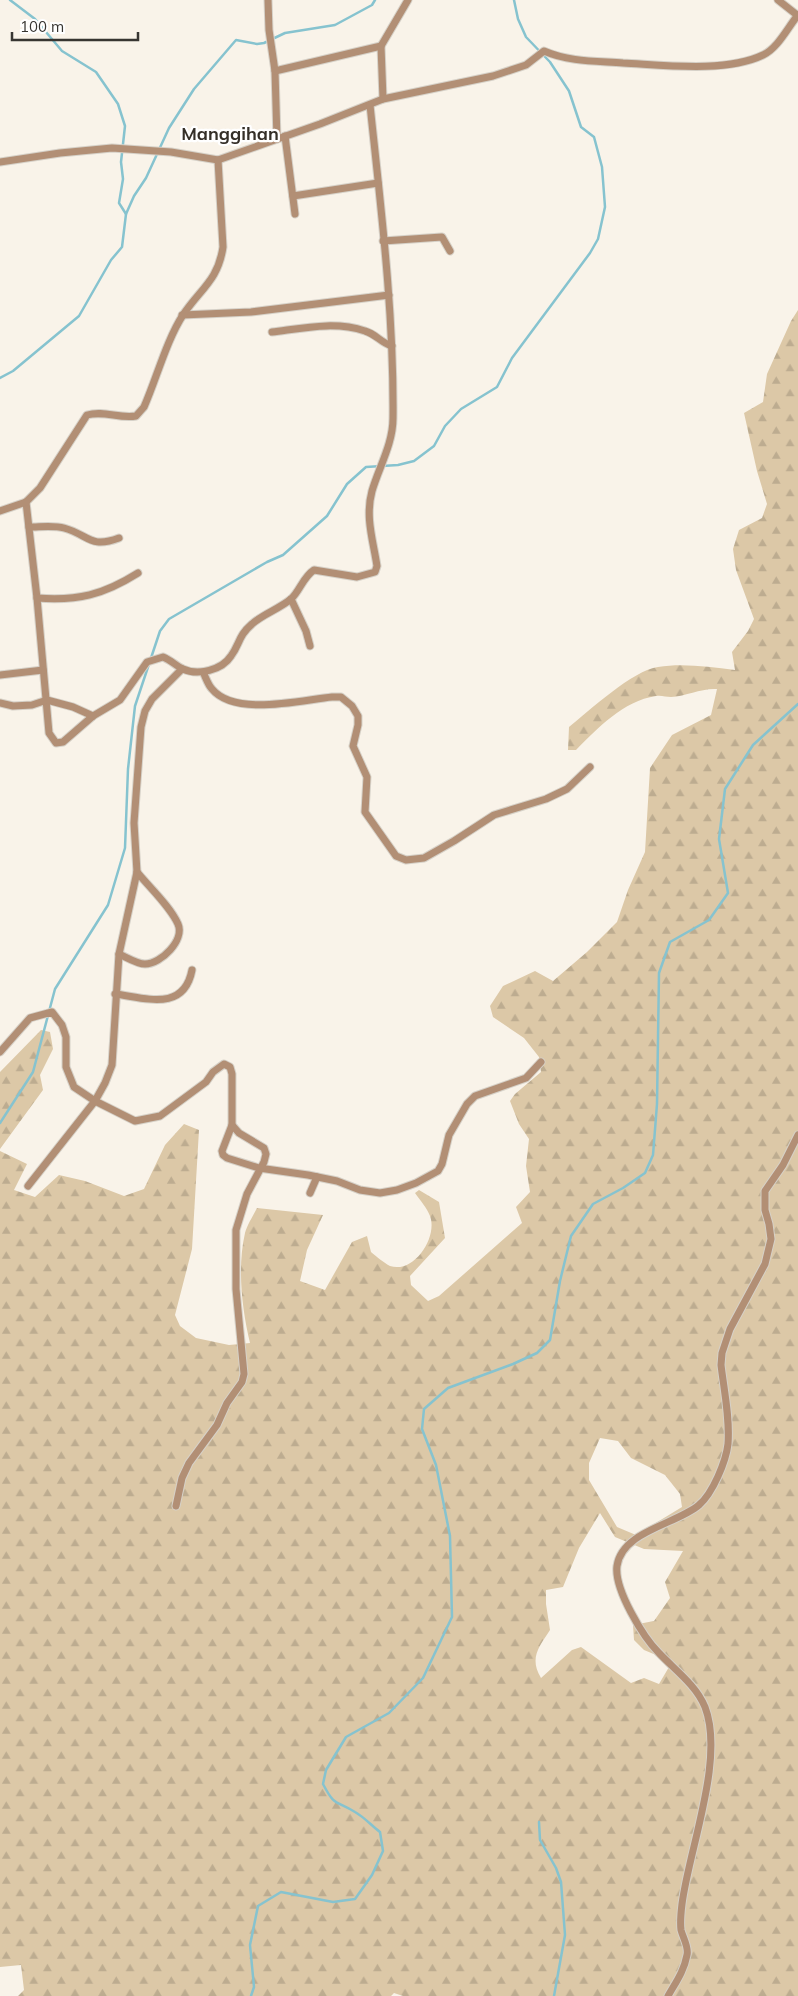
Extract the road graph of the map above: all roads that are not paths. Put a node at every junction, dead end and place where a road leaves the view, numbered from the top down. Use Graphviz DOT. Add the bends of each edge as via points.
graph roads {
  1 [pos="268,0"];
  2 [pos="408,0"];
  3 [pos="778,0"];
  4 [pos="798,15"];
  5 [pos="381,46"];
  6 [pos="275,71"];
  7 [pos="383,99"];
  8 [pos="370,105"];
  9 [pos="285,136"];
  10 [pos="277,139"];
  11 [pos="218,160"];
  12 [pos="0,162"];
  13 [pos="378,183"];
  14 [pos="293,196"];
  15 [pos="295,214"];
  16 [pos="383,241"];
  17 [pos="450,251"];
  18 [pos="389,295"];
  19 [pos="182,315"];
  20 [pos="272,332"];
  21 [pos="392,346"];
  22 [pos="26,502"];
  23 [pos="0,510"];
  24 [pos="29,527"];
  25 [pos="119,538"];
  26 [pos="138,573"];
  27 [pos="37,598"];
  28 [pos="291,599"];
  29 [pos="310,646"];
  30 [pos="182,669"];
  31 [pos="43,670"];
  32 [pos="203,672"];
  33 [pos="0,675"];
  34 [pos="47,700"];
  35 [pos="0,704"];
  36 [pos="93,716"];
  37 [pos="590,767"];
  38 [pos="137,872"];
  39 [pos="120,954"];
  40 [pos="192,970"];
  41 [pos="116,994"];
  42 [pos="0,1052"];
  43 [pos="541,1062"];
  44 [pos="95,1100"];
  45 [pos="232,1125"];
  46 [pos="798,1134"];
  47 [pos="259,1168"];
  48 [pos="317,1177"];
  49 [pos="28,1186"];
  50 [pos="310,1193"];
  51 [pos="176,1506"];
  52 [pos="668,1996"];
  1 -- 6 [label="street"];
  2 -- 5 [label="street"];
  3 -- 4 [label="street"];
  4 -- 7 [label="street" via="765,54 737,63 666,65 572,59 544,51 526,65 493,76"];
  5 -- 6 [label="street"];
  5 -- 7 [label="street"];
  6 -- 10 [label="street"];
  7 -- 8 [label="street"];
  8 -- 9 [label="street"];
  8 -- 13 [label="street"];
  9 -- 10 [label="street"];
  9 -- 14 [label="street"];
  10 -- 11 [label="street"];
  11 -- 12 [label="street" via="171,152 112,148"];
  11 -- 19 [label="street" via="221,260 214,276"];
  13 -- 14 [label="street"];
  13 -- 16 [label="street"];
  14 -- 15 [label="street"];
  16 -- 17 [label="street" via="442,237"];
  16 -- 18 [label="street"];
  18 -- 19 [label="street" via="251,312"];
  18 -- 21 [label="street"];
  19 -- 22 [label="street" via="144,407 136,416 126,418 96,412 87,415 40,488"];
  20 -- 21 [label="street" via="344,326 366,331"];
  21 -- 28 [label="street" via="393,421 368,515 377,566 375,572 358,577 314,570"];
  22 -- 23 [label="street"];
  22 -- 24 [label="street"];
  24 -- 25 [label="street" via="62,527 102,543"];
  24 -- 27 [label="street"];
  26 -- 27 [label="street" via="110,588 82,597 64,600"];
  27 -- 31 [label="street"];
  28 -- 29 [label="street"];
  28 -- 32 [label="street" via="252,624 239,638 227,661"];
  30 -- 32 [label="street"];
  30 -- 36 [label="street" via="164,657 147,662 120,700"];
  30 -- 38 [label="street" via="152,699 140,727 134,824"];
  31 -- 33 [label="street"];
  31 -- 34 [label="street"];
  32 -- 37 [label="street" via="213,690 226,699 243,703 266,705 332,696 341,697 352,706 358,716 353,746 367,777 365,812 396,856 406,860 424,858 494,814 546,799 567,789"];
  34 -- 35 [label="street" via="32,705"];
  34 -- 36 [label="street"];
  34 -- 36 [label="street" via="49,732 56,743 63,742"];
  38 -- 39 [label="street"];
  38 -- 39 [label="street" via="179,926 177,939 166,955 144,965"];
  39 -- 41 [label="street"];
  40 -- 41 [label="street" via="190,982 183,991 167,1000"];
  41 -- 44 [label="street" via="112,1065"];
  42 -- 44 [label="street" via="30,1018 52,1012 66,1037 68,1076 74,1087"];
  43 -- 48 [label="street" via="526,1078 475,1096 466,1104 449,1135 438,1171 416,1183 380,1193"];
  44 -- 45 [label="street" via="135,1121 150,1119 160,1116 206,1082 224,1064 230,1067 232,1074"];
  44 -- 49 [label="street"];
  45 -- 47 [label="street" via="264,1148 264,1162"];
  45 -- 47 [label="street" via="223,1155"];
  46 -- 52 [label="street" via="783,1166 765,1191 764,1210 770,1240 766,1264 738,1314 722,1353 728,1443 722,1467 700,1504 632,1542 621,1555 617,1567 628,1609 657,1651 696,1691 710,1725 708,1786 682,1903 680,1924 688,1952 682,1974"];
  47 -- 48 [label="street"];
  47 -- 51 [label="street" via="236,1230 236,1289 244,1374 217,1425 189,1463"];
  48 -- 50 [label="street"];
}
